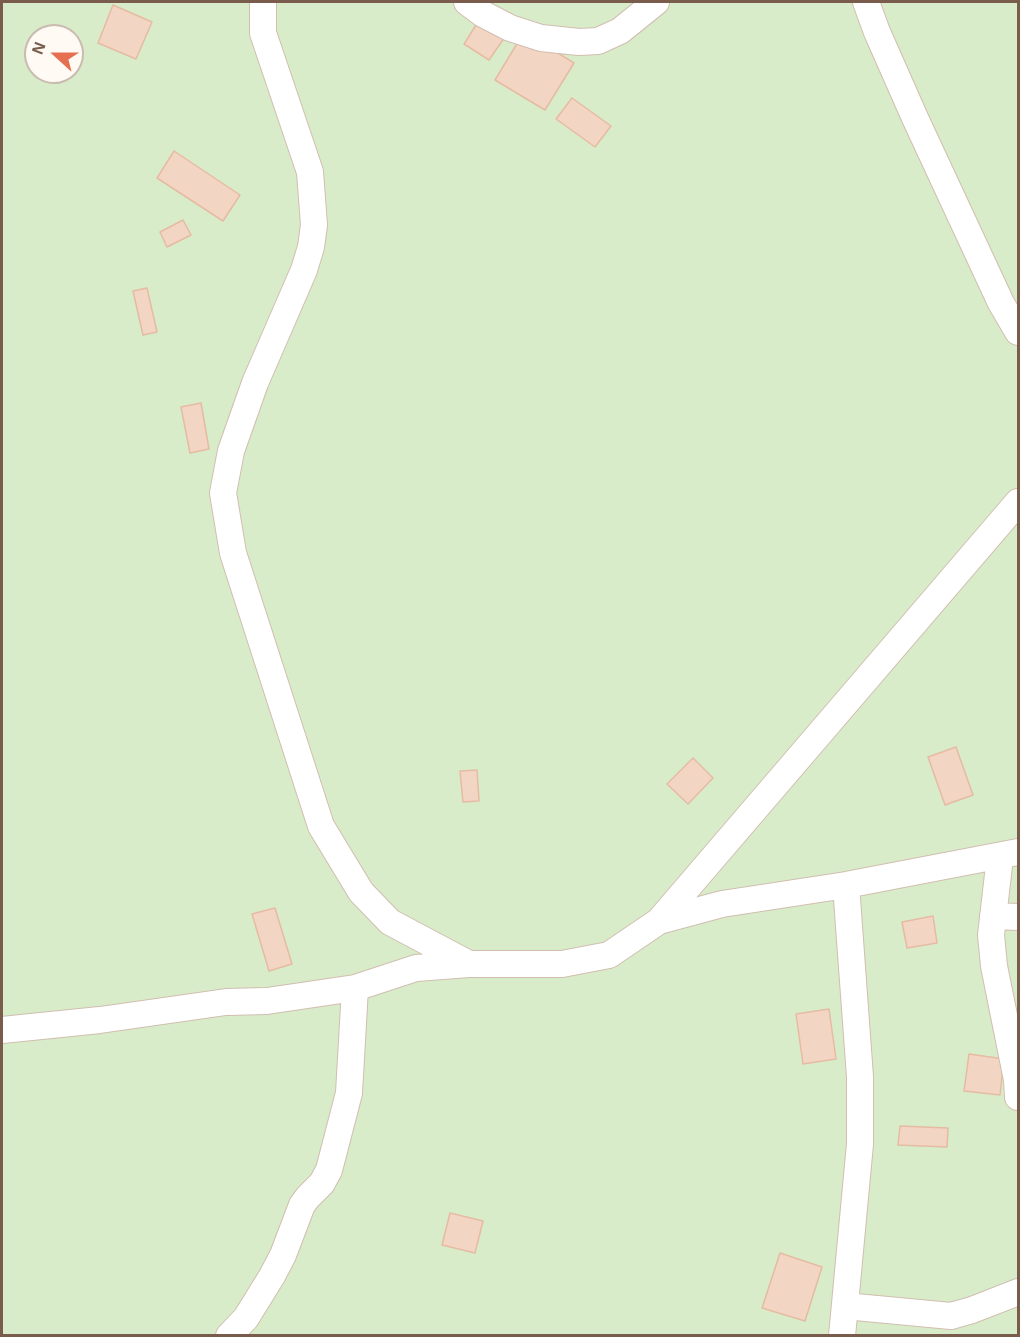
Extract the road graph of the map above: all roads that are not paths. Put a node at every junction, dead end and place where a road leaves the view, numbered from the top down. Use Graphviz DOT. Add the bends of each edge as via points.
graph roads {
  1 [pos="263,2"];
  2 [pos="467,2"];
  3 [pos="656,2"];
  4 [pos="866,2"];
  5 [pos="1018,332"];
  6 [pos="1018,502"];
  7 [pos="1009,854"];
  8 [pos="846,885"];
  9 [pos="1006,916"];
  10 [pos="659,921"];
  11 [pos="469,964"];
  12 [pos="355,988"];
  13 [pos="2,1030"];
  14 [pos="1018,1097"];
  15 [pos="1018,1292"];
  16 [pos="844,1306"];
  17 [pos="229,1335"];
  18 [pos="842,1335"];
  1 -- 11 [label="street" via="263,33 310,172 314,225 304,270 255,383 231,451 223,493 233,553 321,825 361,892 390,922"];
  2 -- 3 [label="street" via="510,28 541,38 579,42 598,41 620,31"];
  4 -- 5 [label="street" via="915,118"];
  6 -- 10 [label="street"];
  7 -- 8 [label="street"];
  7 -- 9 [label="street"];
  8 -- 10 [label="street" via="722,904"];
  8 -- 16 [label="street" via="860,1077 860,1144"];
  9 -- 14 [label="street" via="991,935"];
  10 -- 11 [label="street" via="609,955 561,964"];
  11 -- 12 [label="street" via="416,968"];
  12 -- 13 [label="street"];
  12 -- 17 [label="street" via="349,1093 329,1170 302,1205 267,1285 246,1318"];
  15 -- 16 [label="street" via="951,1316"];
  16 -- 18 [label="street"];
}
